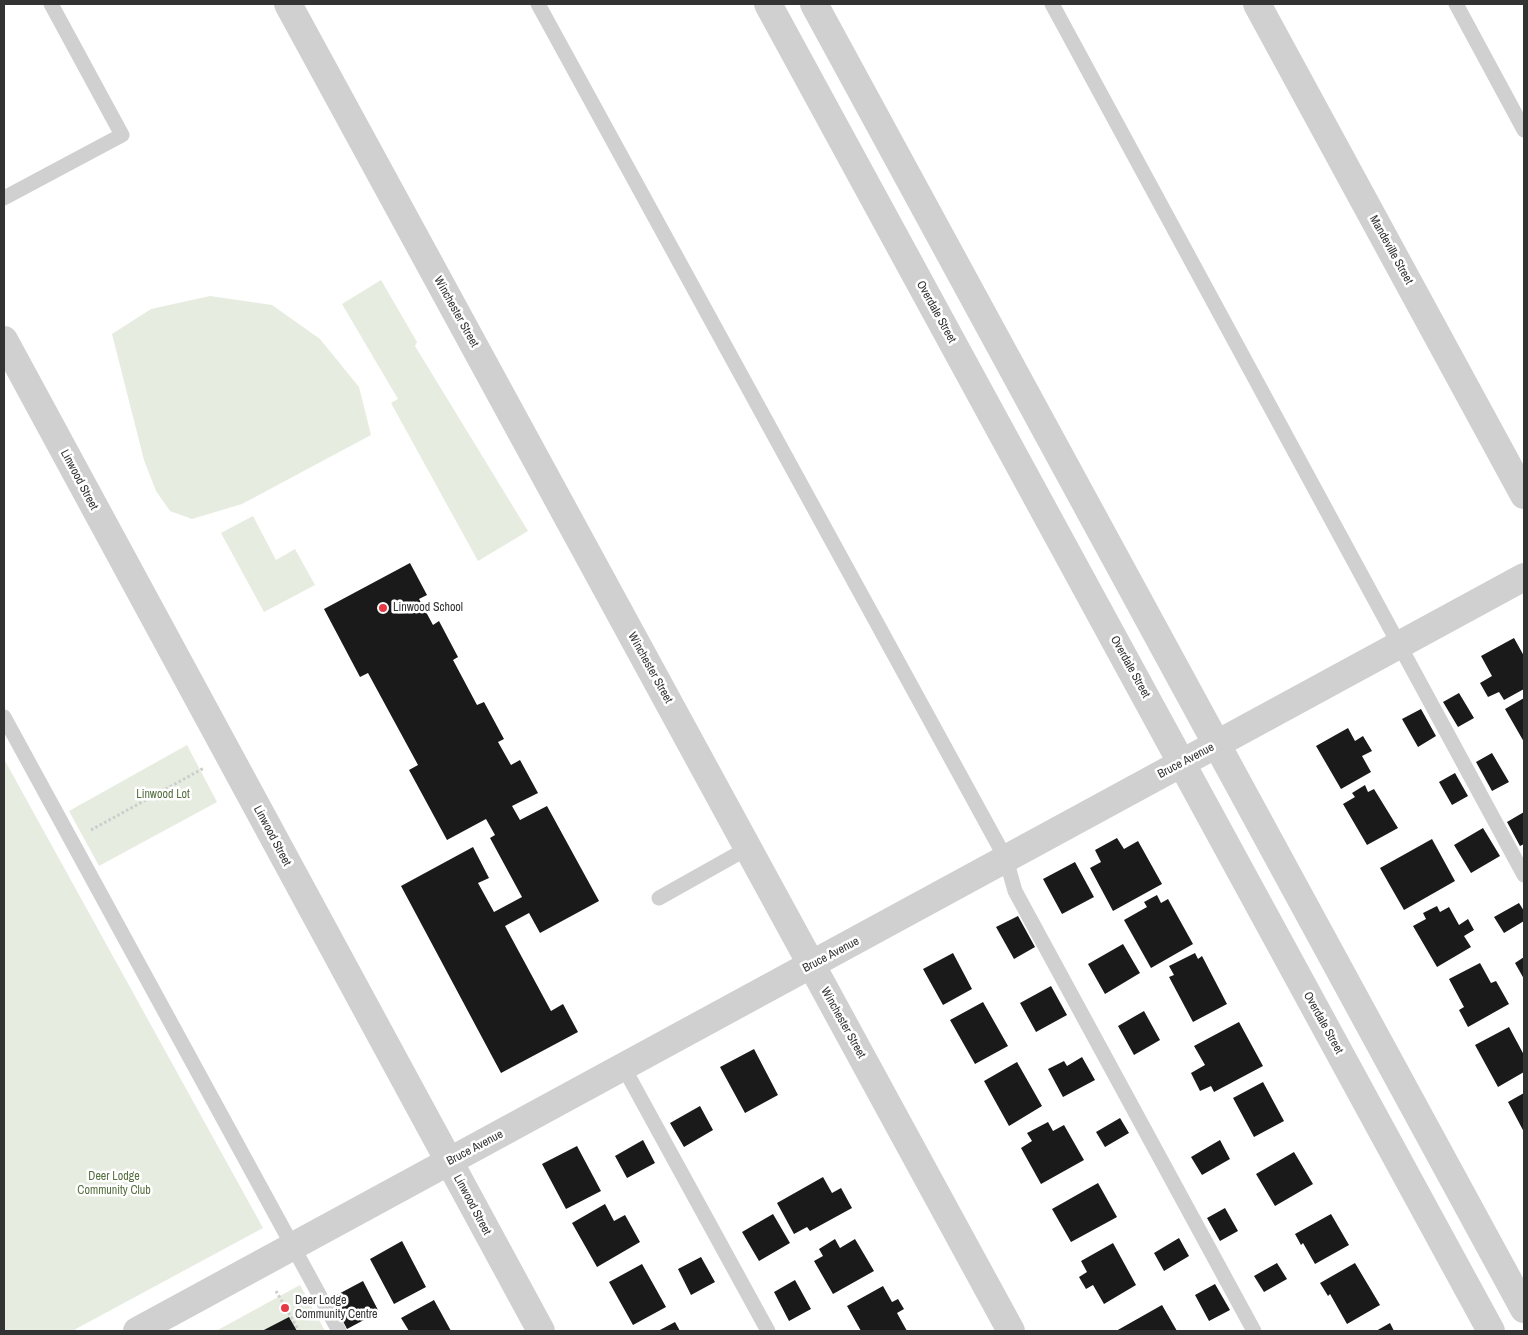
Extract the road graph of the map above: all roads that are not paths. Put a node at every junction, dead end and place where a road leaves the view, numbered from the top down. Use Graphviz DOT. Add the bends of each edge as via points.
graph roads {
  1 [pos="51,4"];
  2 [pos="288,4"];
  3 [pos="538,4"];
  4 [pos="768,4"];
  5 [pos="814,4"];
  6 [pos="1052,4"];
  7 [pos="1257,4"];
  8 [pos="1456,4"];
  9 [pos="1524,130"];
  10 [pos="4,198"];
  11 [pos="4,340"];
  12 [pos="1524,495"];
  13 [pos="1524,577"];
  14 [pos="1400,645"];
  15 [pos="4,716"];
  16 [pos="1218,744"];
  17 [pos="1182,764"];
  18 [pos="748,848"];
  19 [pos="1006,859"];
  20 [pos="1524,875"];
  21 [pos="659,898"];
  22 [pos="812,965"];
  23 [pos="624,1068"];
  24 [pos="449,1162"];
  25 [pos="293,1246"];
  26 [pos="1524,1309"];
  27 [pos="137,1331"];
  28 [pos="339,1331"];
  29 [pos="541,1331"];
  30 [pos="768,1331"];
  31 [pos="1011,1331"];
  32 [pos="1254,1331"];
  33 [pos="1491,1331"];
  1 -- 10 [label="lane" via="122,135"];
  2 -- 18 [label="street, Winchester Street"];
  3 -- 19 [label="lane"];
  4 -- 17 [label="street, Overdale Street"];
  5 -- 16 [label="street"];
  6 -- 14 [label="lane"];
  7 -- 12 [label="street, Mandeville Street"];
  8 -- 9 [label="lane"];
  11 -- 24 [label="street, Linwood Street"];
  13 -- 14 [label="street, Bruce Avenue"];
  14 -- 16 [label="street, Bruce Avenue"];
  14 -- 20 [label="lane"];
  15 -- 25 [label="lane"];
  16 -- 17 [label="street, Bruce Avenue"];
  16 -- 26 [label="street"];
  17 -- 19 [label="street, Bruce Avenue"];
  17 -- 33 [label="street, Overdale Street"];
  18 -- 21 [label="lane"];
  18 -- 22 [label="street, Winchester Street"];
  19 -- 22 [label="street, Bruce Avenue"];
  19 -- 32 [label="lane" via="1015,891"];
  22 -- 23 [label="street, Bruce Avenue"];
  22 -- 31 [label="street, Winchester Street"];
  23 -- 24 [label="street, Bruce Avenue"];
  23 -- 30 [label="lane"];
  24 -- 25 [label="street, Bruce Avenue"];
  24 -- 29 [label="street, Linwood Street"];
  25 -- 27 [label="street, Bruce Avenue"];
  25 -- 28 [label="lane"];
}
